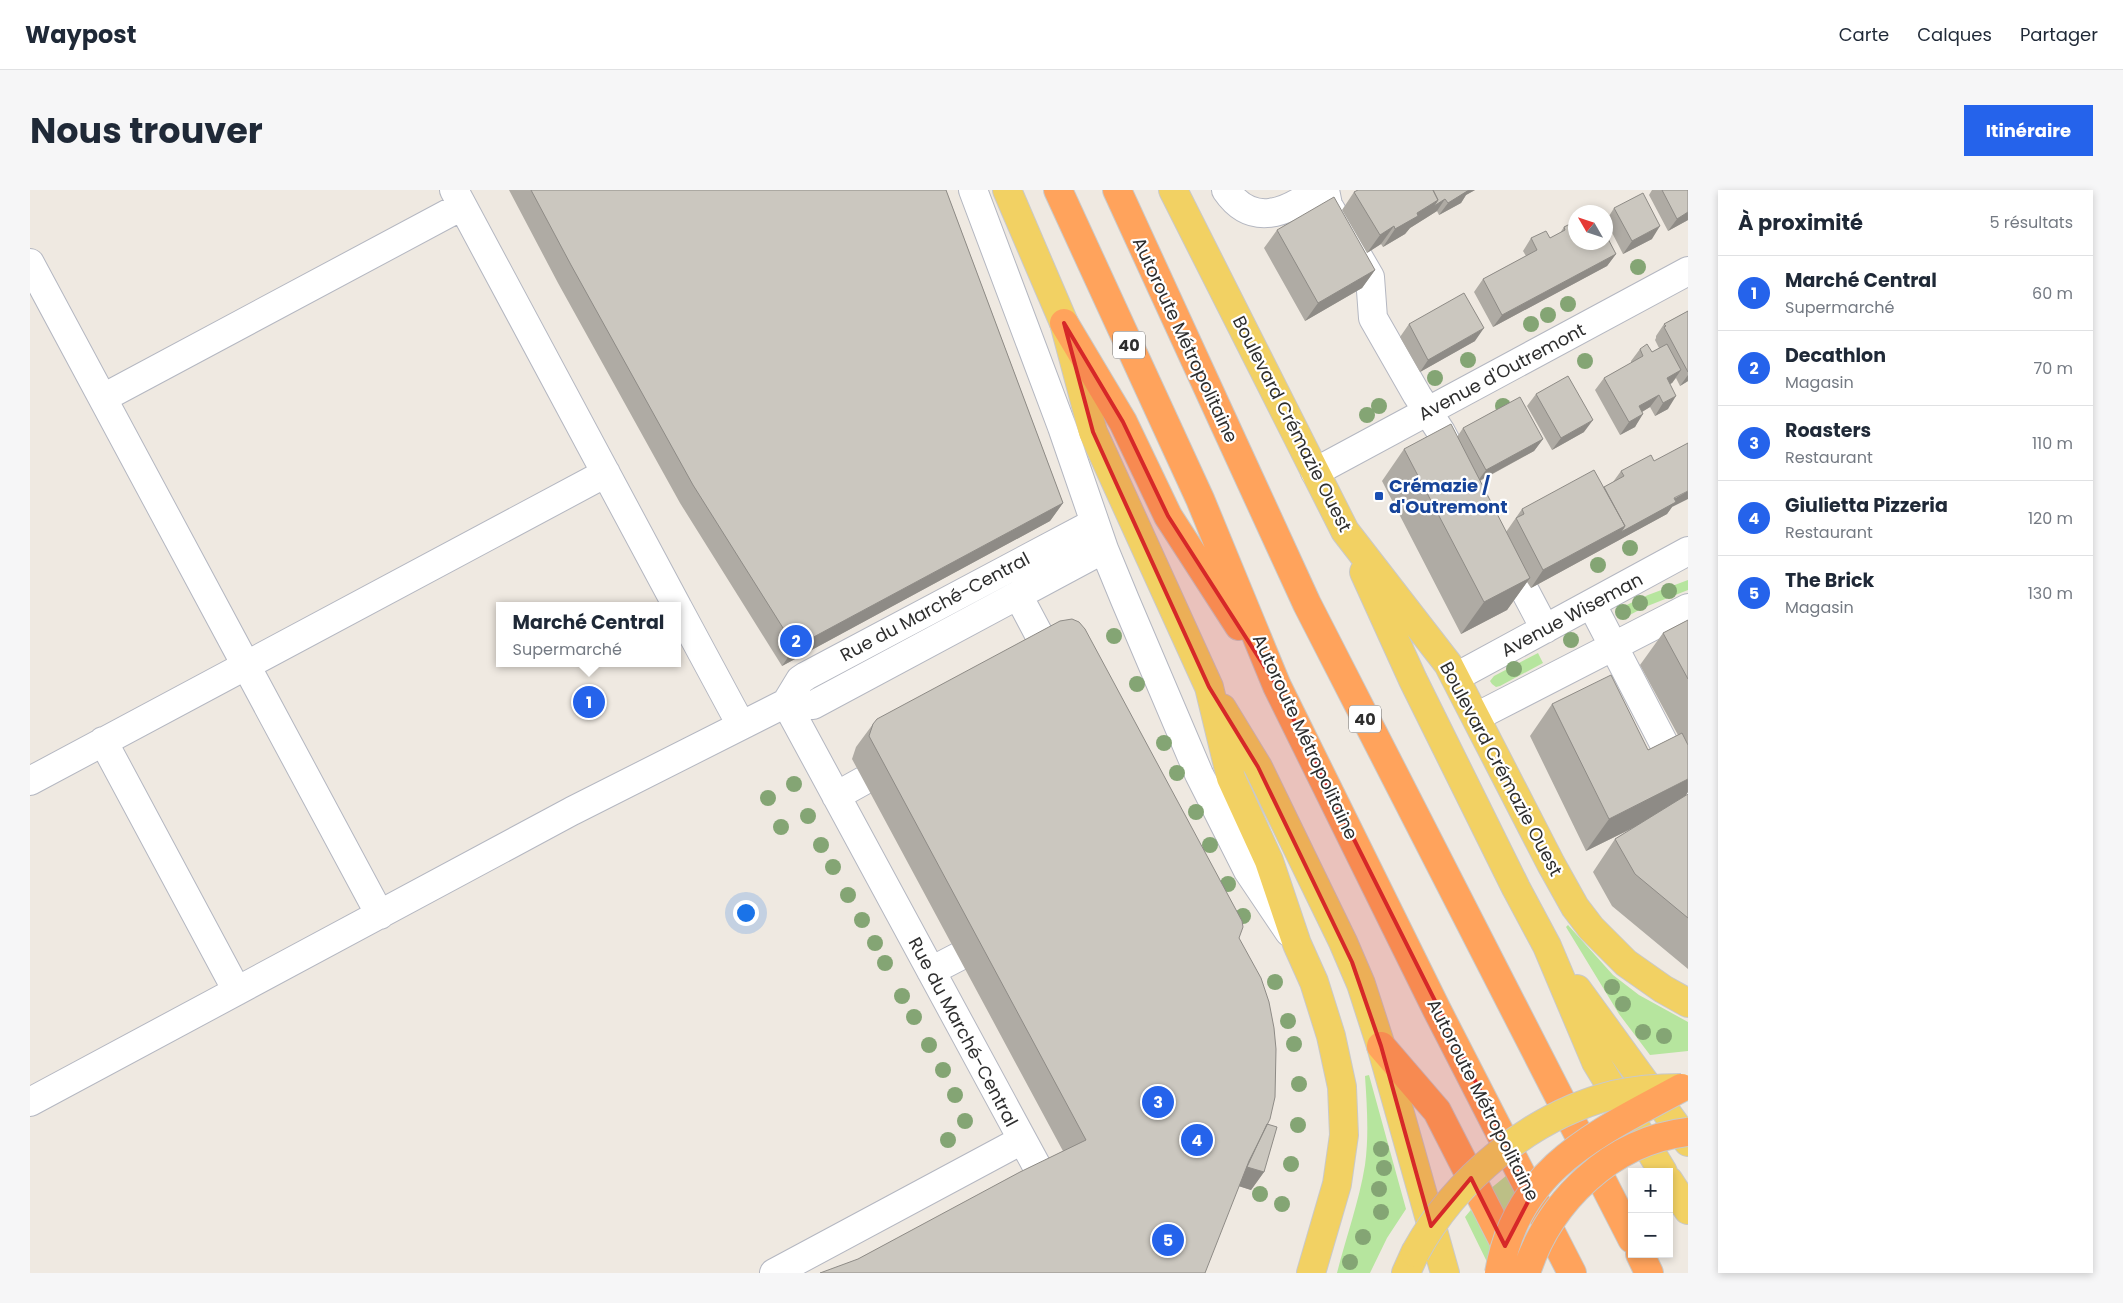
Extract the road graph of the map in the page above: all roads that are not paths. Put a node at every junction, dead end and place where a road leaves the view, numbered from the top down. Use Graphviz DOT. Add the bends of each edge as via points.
graph roads {
  1 [pos="974,190"];
  2 [pos="1007,190"];
  3 [pos="1058,190"];
  4 [pos="1116,190"];
  5 [pos="1173,190"];
  6 [pos="1226,190"];
  7 [pos="1317,190"];
  8 [pos="1326,190"];
  9 [pos="458,198"];
  10 [pos="30,263"];
  11 [pos="1688,271"];
  12 [pos="1064,323"];
  13 [pos="103,398"];
  14 [pos="1428,412"];
  15 [pos="1316,472"];
  16 [pos="606,473"];
  17 [pos="1468,482"];
  18 [pos="1094,523"];
  19 [pos="1345,531"];
  20 [pos="1493,531"];
  21 [pos="1104,549"];
  22 [pos="1688,552"];
  23 [pos="1018,595"];
  24 [pos="674,602"];
  25 [pos="1592,605"];
  26 [pos="1688,608"];
  27 [pos="681,614"];
  28 [pos="1545,629"];
  29 [pos="1044,644"];
  30 [pos="1613,646"];
  31 [pos="245,665"];
  32 [pos="1456,677"];
  33 [pos="1277,686"];
  34 [pos="1209,687"];
  35 [pos="786,702"];
  36 [pos="1476,717"];
  37 [pos="741,725"];
  38 [pos="103,741"];
  39 [pos="30,781"];
  40 [pos="863,781"];
  41 [pos="1688,790"];
  42 [pos="836,796"];
  43 [pos="380,915"];
  44 [pos="1297,944"];
  45 [pos="1547,946"];
  46 [pos="958,957"];
  47 [pos="931,971"];
  48 [pos="237,991"];
  49 [pos="1688,1003"];
  50 [pos="1381,1046"];
  51 [pos="1684,1088"];
  52 [pos="30,1102"];
  53 [pos="1688,1132"];
  54 [pos="1022,1140"];
  55 [pos="1688,1142"];
  56 [pos="1661,1168"];
  57 [pos="1673,1187"];
  58 [pos="1688,1210"];
  59 [pos="1063,1216"];
  60 [pos="1628,1231"];
  61 [pos="1642,1258"];
  62 [pos="1411,1263"];
  63 [pos="791,1269"];
  64 [pos="1311,1273"];
  65 [pos="1445,1273"];
  66 [pos="1500,1273"];
  67 [pos="1519,1273"];
  68 [pos="1526,1273"];
  69 [pos="1572,1273"];
  70 [pos="1649,1273"];
  1 -- 18 [label="street"];
  2 -- 12 [label="main road"];
  3 -- 33 [label="highway, Autoroute Métropolitaine / 40" via="1200,499"];
  4 -- 60 [label="highway, Autoroute Métropolitaine / 40" via="1307,604"];
  5 -- 15 [label="main road, Boulevard Crémazie Ouest"];
  6 -- 7 [label="street" via="1247,210 1266,214 1284,211"];
  8 -- 14 [label="street" via="1328,205 1370,277 1374,318"];
  9 -- 13 [label="street"];
  9 -- 16 [label="street"];
  10 -- 13 [label="street"];
  11 -- 14 [label="street, Avenue d'Outremont"];
  12 -- 33 [label="highway" via="1123,422 1168,516"];
  12 -- 34 [label="main road" via="1094,432"];
  13 -- 31 [label="street"];
  14 -- 15 [label="street, Avenue d'Outremont"];
  14 -- 17 [label="street"];
  15 -- 19 [label="main road, Boulevard Crémazie Ouest"];
  16 -- 24 [label="street"];
  16 -- 31 [label="street"];
  18 -- 21 [label="street"];
  18 -- 35 [label="street, Rue du Marché-Central" via="806,676"];
  19 -- 32 [label="main road, Boulevard Crémazie Ouest"];
  19 -- 45 [label="main road" via="1413,680"];
  20 -- 28 [label="street"];
  21 -- 23 [label="street, Rue du Marché-Central"];
  21 -- 44 [label="street" via="1199,774 1248,871"];
  22 -- 25 [label="street, Avenue Wiseman"];
  23 -- 29 [label="street"];
  23 -- 35 [label="street, Rue du Marché-Central" via="814,705"];
  25 -- 28 [label="street, Avenue Wiseman"];
  25 -- 30 [label="street"];
  26 -- 30 [label="street"];
  27 -- 37 [label="street"];
  28 -- 32 [label="street, Avenue Wiseman"];
  30 -- 36 [label="street"];
  30 -- 41 [label="street"];
  31 -- 38 [label="street"];
  31 -- 43 [label="street"];
  32 -- 36 [label="main road, Boulevard Crémazie Ouest"];
  33 -- 69 [label="highway, Autoroute Métropolitaine / 40" via="1437,1010"];
  34 -- 44 [label="main road" via="1231,778 1269,861"];
  34 -- 50 [label="main road" via="1258,767 1343,942"];
  35 -- 37 [label="street"];
  35 -- 42 [label="street, Rue du Marché-Central"];
  36 -- 49 [label="main road, Boulevard Crémazie Ouest" via="1575,907 1626,963"];
  37 -- 43 [label="street" via="581,806"];
  38 -- 39 [label="street"];
  38 -- 48 [label="street"];
  40 -- 42 [label="street"];
  42 -- 47 [label="street, Rue du Marché-Central"];
  43 -- 48 [label="street"];
  44 -- 64 [label="main road" via="1314,982 1331,1036 1342,1087 1344,1116 1337,1184"];
  45 -- 55 [label="main road"];
  45 -- 56 [label="main road" via="1596,1062"];
  46 -- 47 [label="street"];
  47 -- 54 [label="street, Rue du Marché-Central"];
  48 -- 52 [label="street"];
  50 -- 65 [label="main road"];
  50 -- 67 [label="highway" via="1437,1111"];
  51 -- 62 [label="main road, bridge" via="1613,1096 1582,1106 1535,1130 1497,1155 1464,1186 1435,1221"];
  51 -- 66 [label="highway, bridge" via="1594,1136 1551,1170 1517,1220 1506,1245"];
  53 -- 68 [label="highway, bridge" via="1639,1146 1606,1163 1589,1177 1552,1217"];
  54 -- 59 [label="street"];
  54 -- 63 [label="street, Rue du Marché-Central"];
  57 -- 58 [label="main road"];
  61 -- 70 [label="highway"];
}
